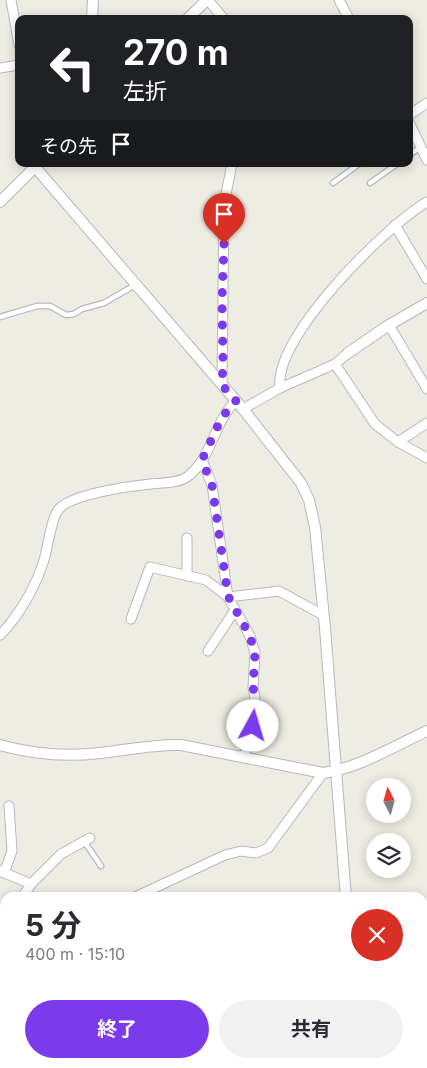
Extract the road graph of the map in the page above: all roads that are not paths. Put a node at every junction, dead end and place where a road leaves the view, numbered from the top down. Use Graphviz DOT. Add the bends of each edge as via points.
graph roads {
  1 [pos="10,0"];
  2 [pos="93,0"];
  3 [pos="207,0"];
  4 [pos="339,0"];
  5 [pos="92,15"];
  6 [pos="191,15"];
  7 [pos="220,15"];
  8 [pos="347,15"];
  9 [pos="15,24"];
  10 [pos="15,66"];
  11 [pos="0,68"];
  12 [pos="427,103"];
  13 [pos="413,112"];
  14 [pos="413,132"];
  15 [pos="421,147"];
  16 [pos="413,152"];
  17 [pos="427,160"];
  18 [pos="34,167"];
  19 [pos="38,167"];
  20 [pos="231,167"];
  21 [pos="355,167"];
  22 [pos="393,167"];
  23 [pos="333,183"];
  24 [pos="370,183"];
  25 [pos="0,202"];
  26 [pos="427,202"];
  27 [pos="395,225"];
  28 [pos="427,279"];
  29 [pos="136,284"];
  30 [pos="427,303"];
  31 [pos="0,317"];
  32 [pos="389,325"];
  33 [pos="348,352"];
  34 [pos="335,364"];
  35 [pos="222,385"];
  36 [pos="280,388"];
  37 [pos="427,389"];
  38 [pos="236,401"];
  39 [pos="243,410"];
  40 [pos="427,423"];
  41 [pos="398,442"];
  42 [pos="427,458"];
  43 [pos="202,460"];
  44 [pos="188,538"];
  45 [pos="187,576"];
  46 [pos="228,596"];
  47 [pos="235,610"];
  48 [pos="323,615"];
  49 [pos="131,619"];
  50 [pos="0,636"];
  51 [pos="208,651"];
  52 [pos="427,731"];
  53 [pos="0,745"];
  54 [pos="244,756"];
  55 [pos="336,772"];
  56 [pos="323,773"];
  57 [pos="8,806"];
  58 [pos="87,840"];
  59 [pos="101,866"];
  60 [pos="2,872"];
  61 [pos="31,884"];
  62 [pos="26,892"];
  63 [pos="145,892"];
  64 [pos="346,892"];
  1 -- 9 [label="street"];
  2 -- 5 [label="street"];
  3 -- 6 [label="street"];
  3 -- 7 [label="street"];
  4 -- 8 [label="street"];
  10 -- 11 [label="street"];
  12 -- 13 [label="street"];
  14 -- 15 [label="street"];
  15 -- 16 [label="lane"];
  15 -- 17 [label="street"];
  18 -- 25 [label="street"];
  19 -- 29 [label="street"];
  20 -- 35 [label="street" via="224,204"];
  21 -- 23 [label="lane"];
  22 -- 24 [label="lane"];
  26 -- 27 [label="street"];
  27 -- 28 [label="street"];
  27 -- 36 [label="street" via="328,293 295,336 287,352"];
  29 -- 31 [label="lane" via="104,303 74,314 66,315 50,306 37,306"];
  29 -- 35 [label="street"];
  30 -- 32 [label="street"];
  32 -- 33 [label="street"];
  32 -- 37 [label="street"];
  33 -- 34 [label="street"];
  34 -- 36 [label="street"];
  34 -- 41 [label="street" via="375,424"];
  35 -- 38 [label="street"];
  36 -- 39 [label="street"];
  38 -- 39 [label="street"];
  38 -- 43 [label="street" via="222,417"];
  39 -- 48 [label="street" via="301,483 309,500 315,527"];
  40 -- 41 [label="street"];
  41 -- 42 [label="street"];
  43 -- 46 [label="street" via="212,485"];
  43 -- 50 [label="street" via="185,479 90,494 60,508 55,515 43,563 27,598"];
  44 -- 45 [label="street"];
  45 -- 46 [label="street" via="206,580"];
  45 -- 49 [label="street" via="150,567"];
  46 -- 47 [label="street"];
  46 -- 48 [label="street" via="279,591"];
  47 -- 51 [label="street"];
  47 -- 54 [label="street" via="250,636 255,654 253,687 257,711"];
  48 -- 55 [label="street"];
  52 -- 55 [label="street"];
  53 -- 54 [label="street" via="34,752 78,755 172,745"];
  54 -- 56 [label="street"];
  55 -- 56 [label="street"];
  55 -- 64 [label="street"];
  56 -- 63 [label="street" via="268,848 256,853 241,851 225,855"];
  57 -- 60 [label="street" via="12,851"];
  58 -- 59 [label="lane"];
  58 -- 61 [label="street" via="61,854"];
  60 -- 61 [label="street"];
  61 -- 62 [label="street"];
}
